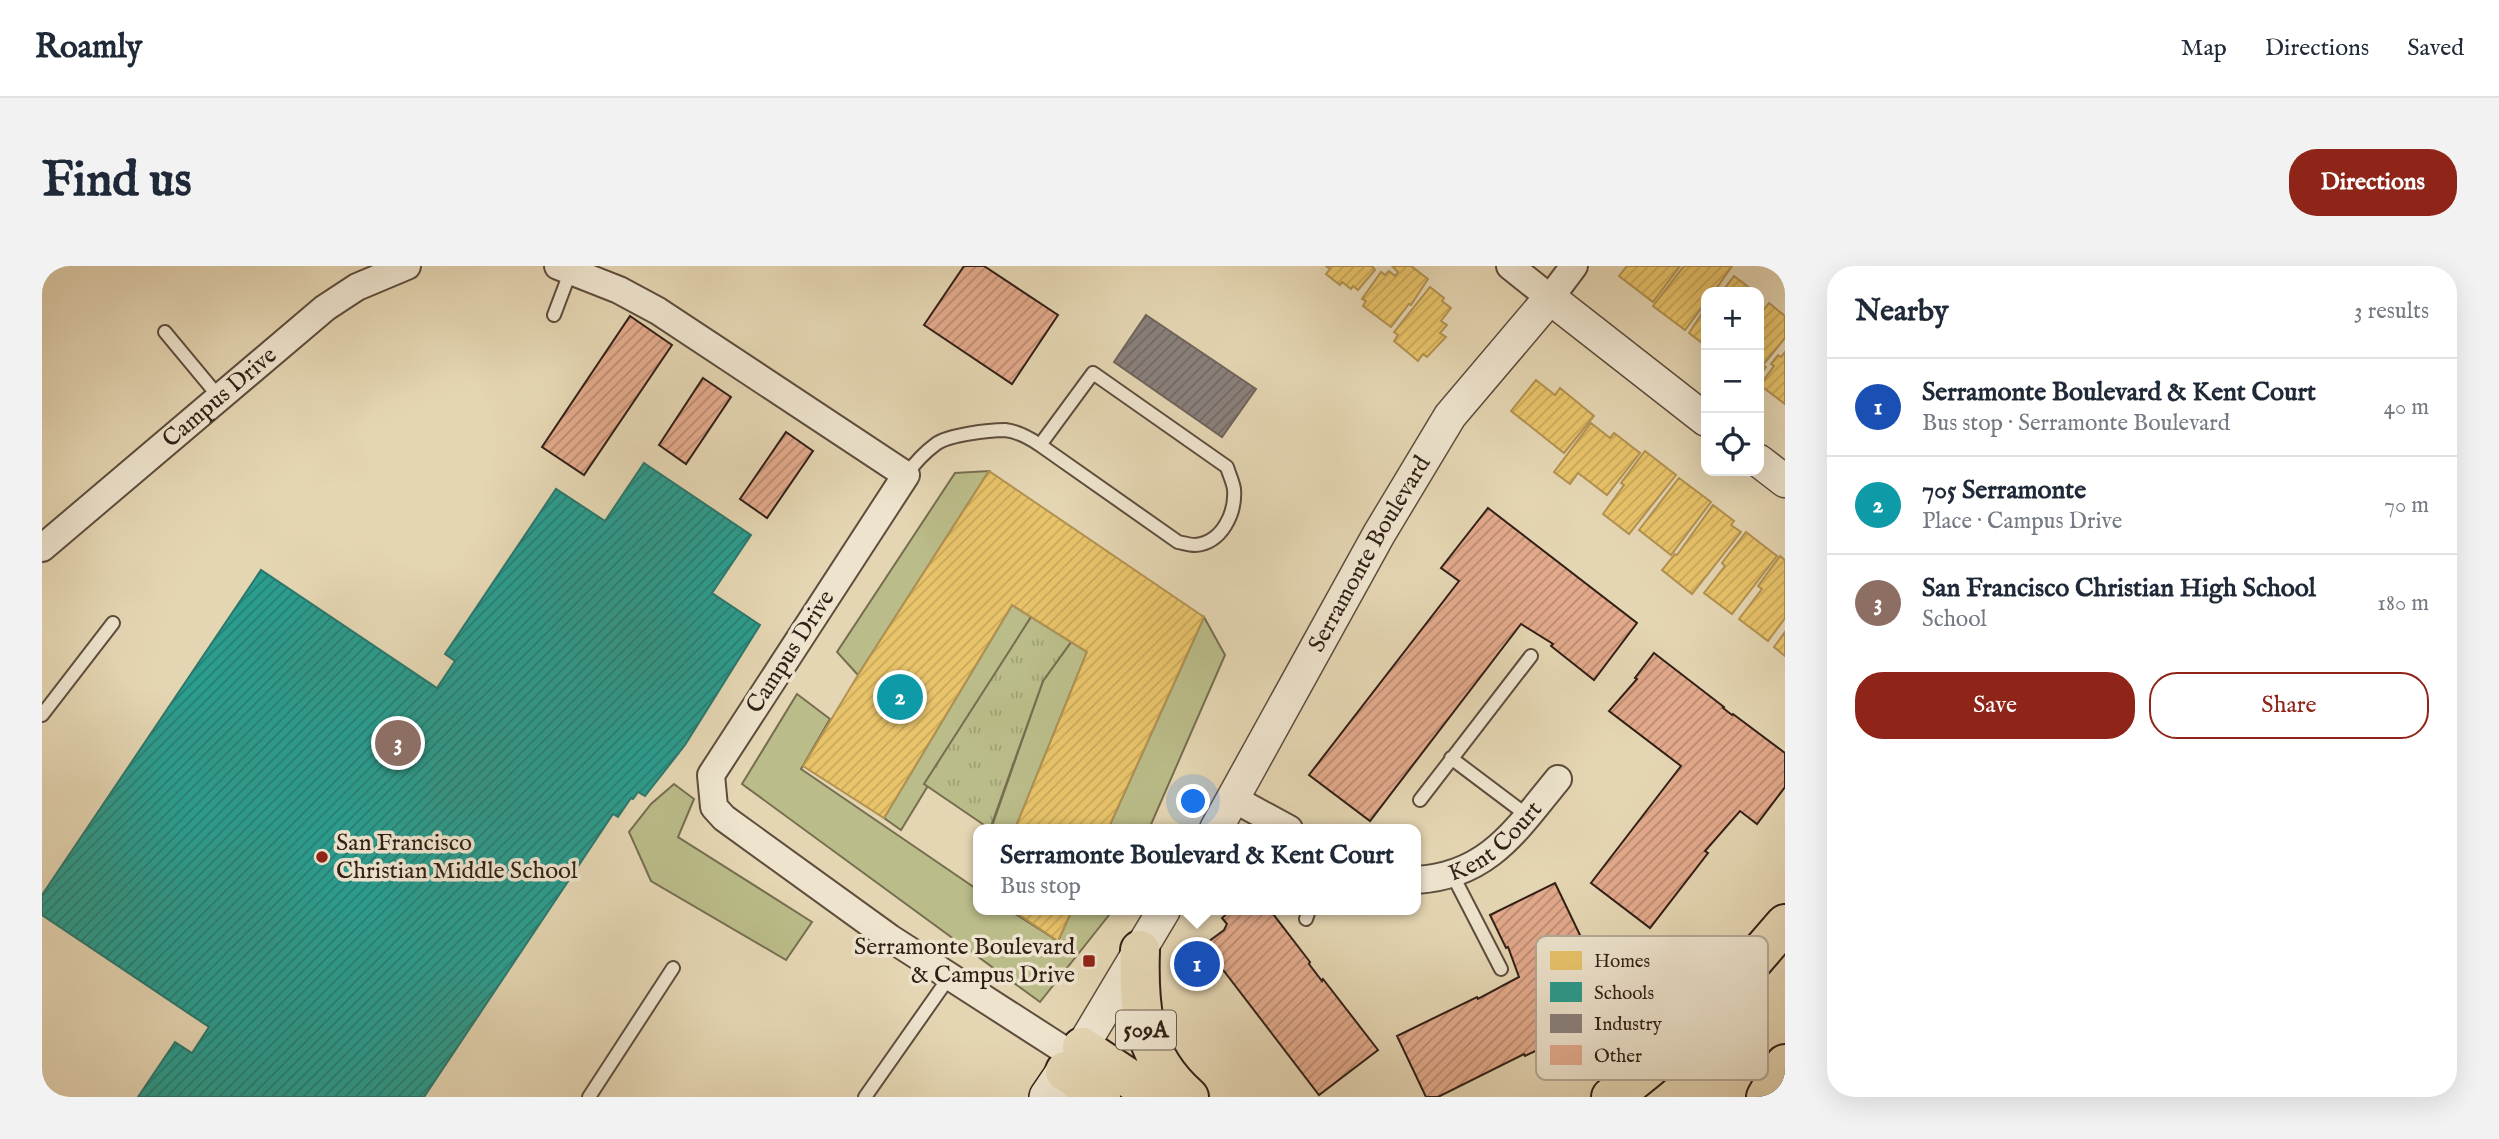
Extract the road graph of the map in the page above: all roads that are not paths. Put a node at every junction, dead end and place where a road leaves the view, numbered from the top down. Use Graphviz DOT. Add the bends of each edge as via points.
graph roads {
  1 [pos="407,266"];
  2 [pos="1510,266"];
  3 [pos="1574,266"];
  4 [pos="564,268"];
  5 [pos="1550,298"];
  6 [pos="554,315"];
  7 [pos="165,332"];
  8 [pos="219,397"];
  9 [pos="1701,416"];
  10 [pos="1040,445"];
  11 [pos="1764,465"];
  12 [pos="906,475"];
  13 [pos="1785,481"];
  14 [pos="42,548"];
  15 [pos="113,623"];
  16 [pos="1531,656"];
  17 [pos="42,715"];
  18 [pos="1451,758"];
  19 [pos="1558,779"];
  20 [pos="1234,799"];
  21 [pos="1420,800"];
  22 [pos="1528,816"];
  23 [pos="1219,824"];
  24 [pos="1280,824"];
  25 [pos="1452,874"];
  26 [pos="1421,879"];
  27 [pos="1161,915"];
  28 [pos="1785,924"];
  29 [pos="1768,943"];
  30 [pos="1140,950"];
  31 [pos="673,968"];
  32 [pos="1501,969"];
  33 [pos="950,976"];
  34 [pos="1785,1064"];
  35 [pos="1068,1068"];
  36 [pos="1634,1080"];
  37 [pos="589,1097"];
  38 [pos="865,1097"];
  39 [pos="1101,1097"];
  40 [pos="1157,1097"];
  41 [pos="1189,1097"];
  42 [pos="1611,1097"];
  43 [pos="1766,1097"];
  1 -- 8 [label="street, Campus Drive" via="340,296"];
  2 -- 5 [label="street"];
  3 -- 5 [label="street"];
  4 -- 6 [label="lane"];
  4 -- 12 [label="street" via="619,289 658,311"];
  5 -- 9 [label="street"];
  5 -- 20 [label="street, Serramonte Boulevard" via="1448,420 1379,534"];
  7 -- 8 [label="lane"];
  8 -- 14 [label="street, Campus Drive"];
  10 -- 10 [label="lane" via="1178,542 1195,545 1213,539 1232,510 1234,489 1227,467 1093,373"];
  10 -- 12 [label="lane" via="1007,430 952,438 938,442"];
  11 -- 13 [label="street"];
  12 -- 33 [label="street, Campus Drive" via="711,775 712,800 724,818"];
  15 -- 17 [label="lane"];
  16 -- 18 [label="lane"];
  18 -- 21 [label="lane"];
  18 -- 22 [label="lane"];
  19 -- 22 [label="street, Kent Court"];
  20 -- 23 [label="street, Serramonte Boulevard"];
  20 -- 24 [label="street"];
  22 -- 25 [label="street, Kent Court" via="1488,857"];
  25 -- 26 [label="street, Kent Court"];
  25 -- 32 [label="lane"];
  27 -- 30 [label="street"];
  28 -- 29 [label="highway"];
  30 -- 35 [label="street"];
  30 -- 41 [label="highway, 509A" via="1148,1038 1163,1070"];
  31 -- 37 [label="lane"];
  33 -- 35 [label="street, Campus Drive"];
  33 -- 38 [label="lane"];
  34 -- 43 [label="highway"];
  35 -- 39 [label="highway"];
  35 -- 40 [label="highway, 509A"];
  36 -- 42 [label="highway"];
}
